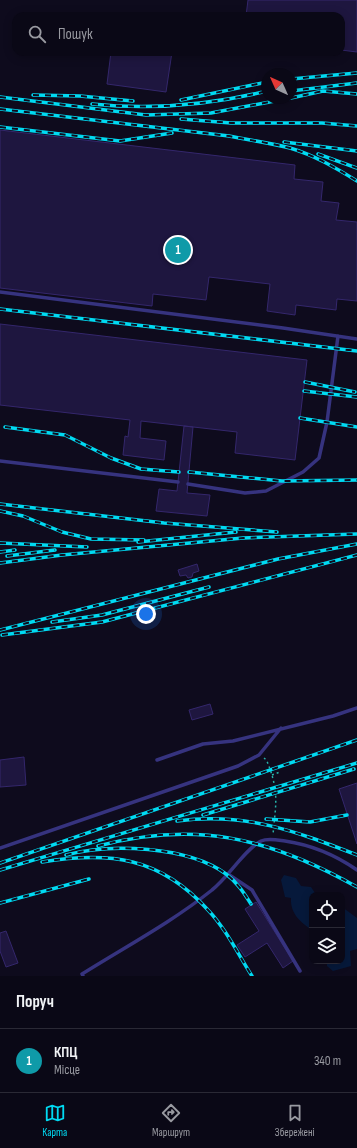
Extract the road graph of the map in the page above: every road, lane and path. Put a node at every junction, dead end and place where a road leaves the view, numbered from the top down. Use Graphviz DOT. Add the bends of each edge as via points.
graph roads {
  1 [pos="0,292"];
  2 [pos="338,336"];
  3 [pos="357,339"];
  4 [pos="0,461"];
  5 [pos="178,482"];
  6 [pos="188,484"];
  7 [pos="357,708"];
  8 [pos="281,728"];
  9 [pos="259,755"];
  10 [pos="157,760"];
  11 [pos="271,761"];
  12 [pos="267,762"];
  13 [pos="280,772"];
  14 [pos="272,775"];
  15 [pos="273,839"];
  16 [pos="0,848"];
  17 [pos="357,870"];
  18 [pos="228,874"];
  19 [pos="300,971"];
  20 [pos="83,976"];
  1 -- 2 [label="lane"];
  2 -- 3 [label="lane"];
  2 -- 6 [label="lane" via="327,422 319,458 303,472 266,491 245,493"];
  4 -- 5 [label="lane"];
  7 -- 8 [label="lane"];
  8 -- 9 [label="lane"];
  8 -- 10 [label="lane" via="233,741 203,744"];
  9 -- 12 [label="path"];
  9 -- 16 [label="lane" via="238,766"];
  11 -- 12 [label="path"];
  12 -- 14 [label="path"];
  13 -- 14 [label="path"];
  14 -- 15 [label="path" via="277,793"];
  15 -- 17 [label="lane" via="305,844 340,858"];
  15 -- 18 [label="lane" via="261,841"];
  18 -- 19 [label="lane" via="252,890"];
  18 -- 20 [label="lane" via="221,883 199,900 82,974"];
}
